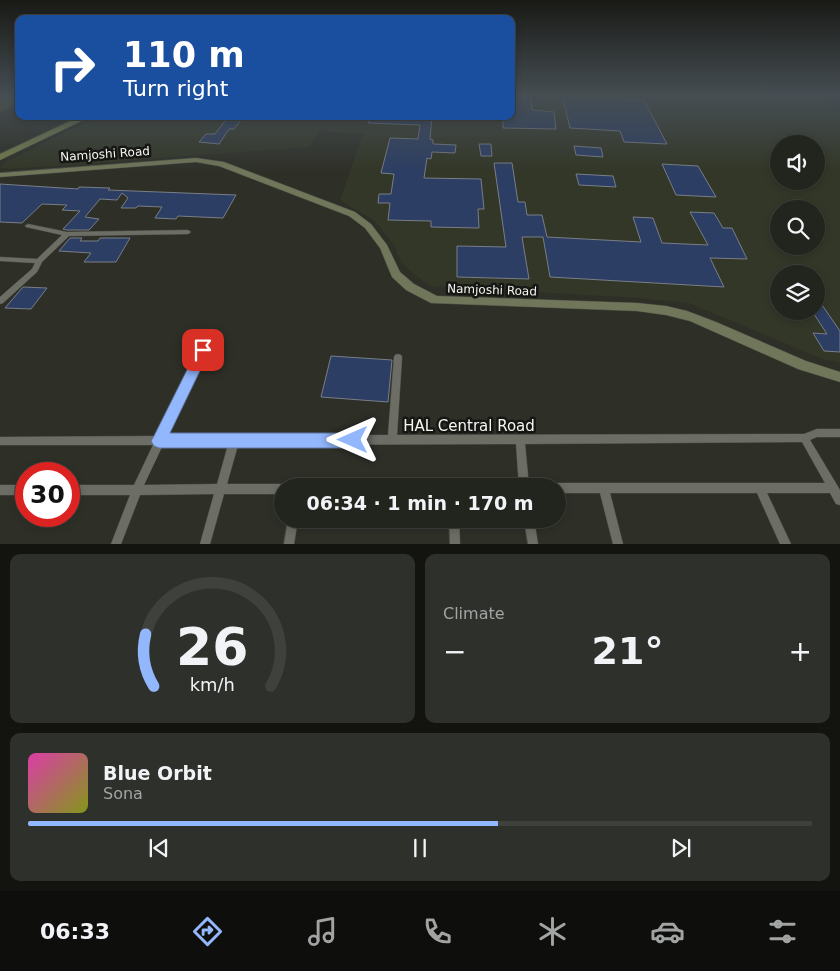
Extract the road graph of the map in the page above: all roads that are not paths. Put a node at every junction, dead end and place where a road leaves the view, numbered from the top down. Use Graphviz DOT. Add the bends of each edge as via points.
graph roads {
  1 [pos="70,120"];
  2 [pos="79,120"];
  3 [pos="0,153"];
  4 [pos="0,157"];
  5 [pos="0,175"];
  6 [pos="28,226"];
  7 [pos="188,232"];
  8 [pos="67,234"];
  9 [pos="0,259"];
  10 [pos="39,261"];
  11 [pos="0,301"];
  12 [pos="203,350"];
  13 [pos="398,357"];
  14 [pos="840,377"];
  15 [pos="840,433"];
  16 [pos="804,438"];
  17 [pos="392,440"];
  18 [pos="520,440"];
  19 [pos="0,441"];
  20 [pos="159,441"];
  21 [pos="234,441"];
  22 [pos="523,478"];
  23 [pos="566,488"];
  24 [pos="604,488"];
  25 [pos="760,488"];
  26 [pos="833,488"];
  27 [pos="137,489"];
  28 [pos="220,489"];
  29 [pos="274,489"];
  30 [pos="0,490"];
  31 [pos="15,490"];
  32 [pos="80,490"];
  33 [pos="840,500"];
  34 [pos="292,528"];
  35 [pos="454,528"];
  36 [pos="530,528"];
  37 [pos="116,544"];
  38 [pos="205,544"];
  39 [pos="289,544"];
  40 [pos="455,544"];
  41 [pos="532,544"];
  42 [pos="618,544"];
  43 [pos="786,544"];
  1 -- 3 [label="main road"];
  2 -- 4 [label="main road"];
  5 -- 14 [label="main road, Namjoshi Road" via="196,160 221,164 352,214 368,226 384,246 396,274 410,287 435,300 666,310 694,318 773,353"];
  6 -- 8 [label="street"];
  7 -- 8 [label="street"];
  8 -- 10 [label="street"];
  9 -- 10 [label="street"];
  10 -- 11 [label="street" via="35,270"];
  12 -- 20 [label="street"];
  13 -- 17 [label="street"];
  15 -- 16 [label="street, HAL Central Road" via="817,433"];
  16 -- 18 [label="street, HAL Central Road"];
  16 -- 26 [label="street"];
  17 -- 18 [label="street, HAL Central Road"];
  17 -- 21 [label="street, HAL Central Road"];
  18 -- 22 [label="street"];
  19 -- 20 [label="street, HAL Central Road"];
  20 -- 21 [label="street, HAL Central Road"];
  20 -- 27 [label="street"];
  21 -- 28 [label="street"];
  23 -- 24 [label="street"];
  24 -- 25 [label="street"];
  24 -- 42 [label="street"];
  25 -- 26 [label="street"];
  25 -- 43 [label="street"];
  26 -- 33 [label="street"];
  27 -- 28 [label="street"];
  27 -- 32 [label="street"];
  27 -- 37 [label="street"];
  28 -- 29 [label="street"];
  28 -- 38 [label="street"];
  30 -- 31 [label="street"];
  34 -- 39 [label="street"];
  35 -- 40 [label="street"];
  36 -- 41 [label="street"];
}
